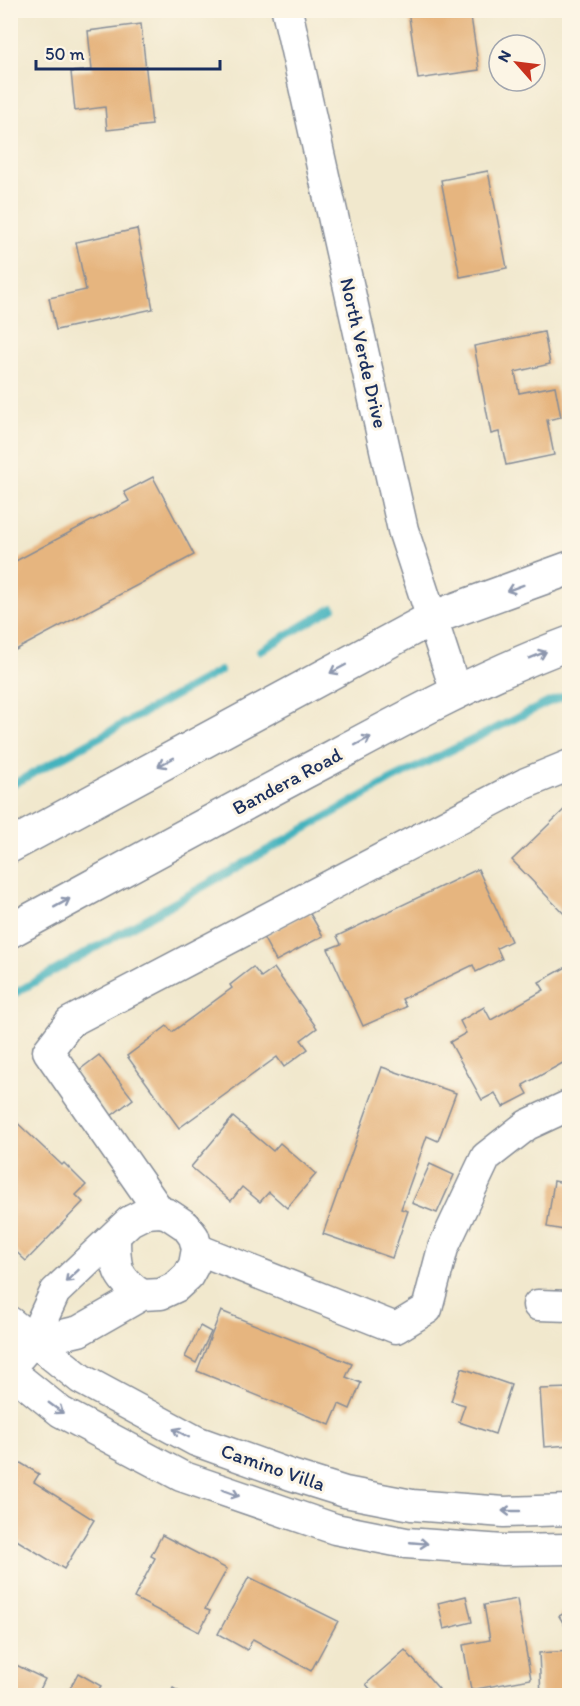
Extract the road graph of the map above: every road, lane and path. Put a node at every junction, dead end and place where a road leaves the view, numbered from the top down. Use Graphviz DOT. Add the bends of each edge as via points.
graph roads {
  1 [pos="287,10"];
  2 [pos="570,568"];
  3 [pos="432,618"];
  4 [pos="570,643"];
  5 [pos="456,692"];
  6 [pos="570,765"];
  7 [pos="10,846"];
  8 [pos="10,931"];
  9 [pos="570,1105"];
  10 [pos="160,1212"];
  11 [pos="115,1236"];
  12 [pos="197,1249"];
  13 [pos="142,1295"];
  14 [pos="538,1305"];
  15 [pos="570,1306"];
  16 [pos="10,1322"];
  17 [pos="32,1342"];
  18 [pos="10,1366"];
  19 [pos="10,1371"];
  20 [pos="570,1510"];
  21 [pos="570,1549"];
  1 -- 3 [label="street, North Verde Drive" via="403,530"];
  2 -- 3 [label="main road, one-way"];
  3 -- 5 [label="street, North Verde Drive"];
  3 -- 7 [label="main road, one-way"];
  5 -- 4 [label="main road, Bandera Road, one-way"];
  8 -- 5 [label="main road, Bandera Road, one-way"];
  6 -- 10 [label="street" via="526,783 70,1022 48,1051"];
  9 -- 12 [label="street" via="527,1125 486,1157 443,1248 427,1309 396,1328"];
  10 -- 11 [label="street" via="146,1213 130,1221"];
  10 -- 12 [label="street" via="186,1226"];
  11 -- 13 [label="street" via="119,1275"];
  11 -- 17 [label="street, one-way" via="55,1292"];
  12 -- 13 [label="street" via="188,1276 176,1287 161,1294"];
  13 -- 17 [label="street" via="79,1331"];
  14 -- 15 [label="street"];
  16 -- 17 [label="street, Camino Villa"];
  17 -- 18 [label="street"];
  20 -- 17 [label="street, Camino Villa, one-way" via="504,1512 412,1505 334,1488 196,1440 81,1379"];
  19 -- 21 [label="street, Camino Villa, one-way" via="61,1412 181,1476 335,1529 406,1542 504,1550"];
}
